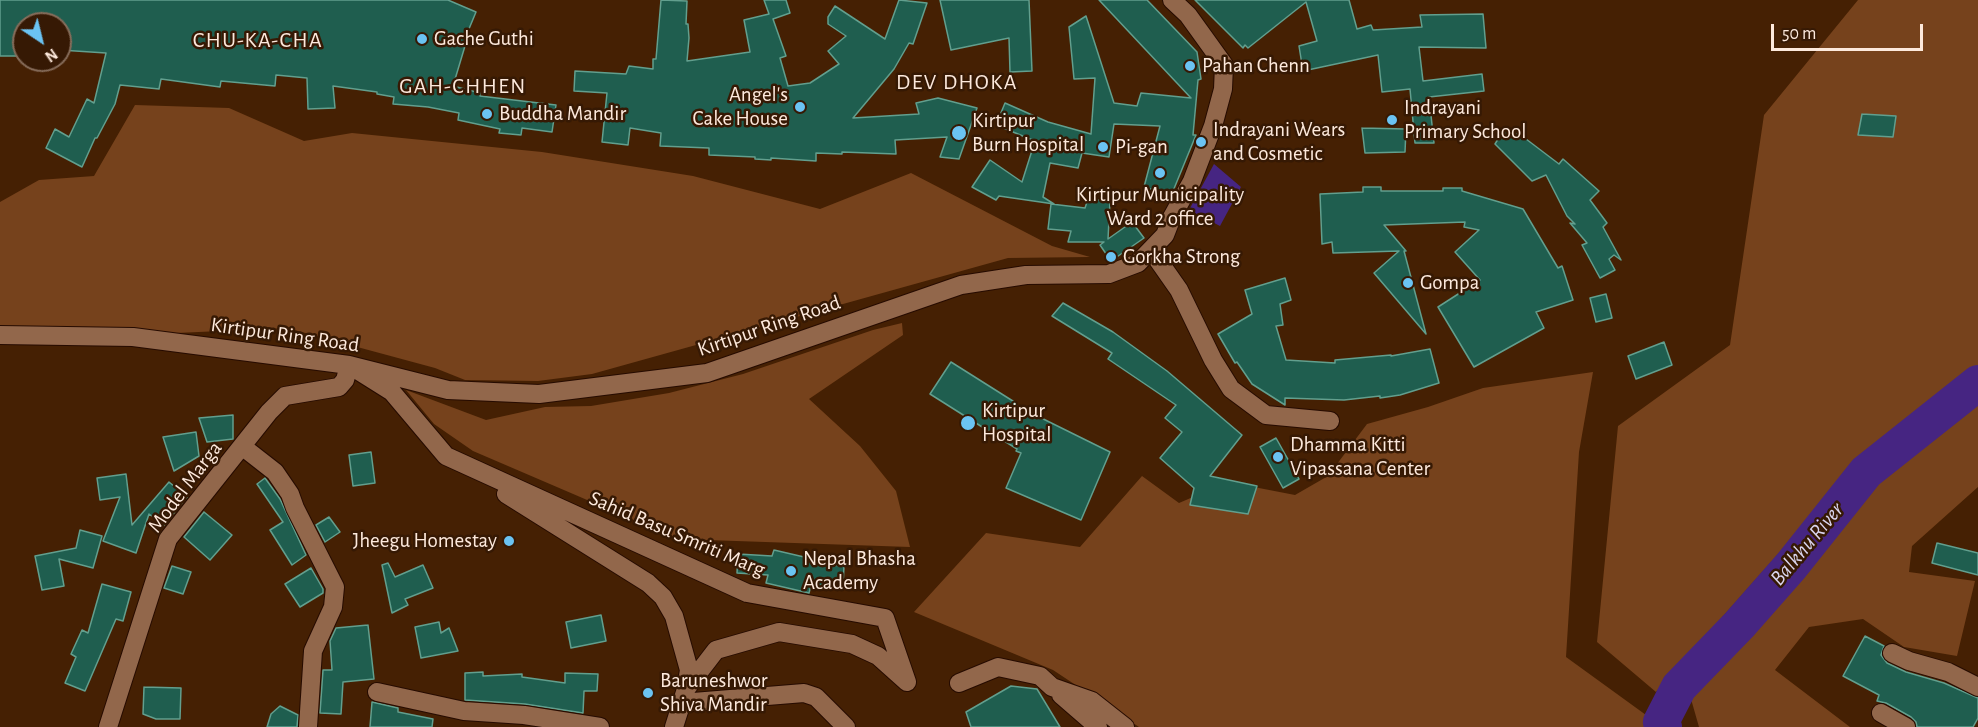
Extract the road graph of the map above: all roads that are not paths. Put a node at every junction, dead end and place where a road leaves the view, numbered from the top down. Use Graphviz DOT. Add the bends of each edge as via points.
graph roads {
  1 [pos="1172,0"];
  2 [pos="1151,250"];
  3 [pos="0,335"];
  4 [pos="349,365"];
  5 [pos="1330,420"];
  6 [pos="243,447"];
  7 [pos="446,456"];
  8 [pos="1892,653"];
  9 [pos="959,683"];
  10 [pos="1052,687"];
  11 [pos="1978,687"];
  12 [pos="376,692"];
  13 [pos="684,696"];
  14 [pos="1881,713"];
  15 [pos="108,727"];
  16 [pos="308,727"];
  17 [pos="600,727"];
  18 [pos="674,727"];
  19 [pos="846,727"];
  20 [pos="1098,727"];
  21 [pos="1125,727"];
  22 [pos="1906,727"];
  1 -- 2 [label="street, Kirtipur Ring Road" via="1188,15 1224,65 1213,126 1192,182 1165,235"];
  2 -- 4 [label="street, Kirtipur Ring Road" via="1138,263 1109,274 1026,275 961,285 707,373 539,394 448,390"];
  2 -- 5 [label="street" via="1179,290 1231,389 1266,415"];
  3 -- 4 [label="street, Kirtipur Ring Road" via="134,336"];
  4 -- 6 [label="street, Model Marga" via="339,387 285,396"];
  4 -- 7 [label="street, Sahid Basu Smriti Marg" via="392,392"];
  6 -- 15 [label="street, Model Marga" via="168,539"];
  6 -- 16 [label="street" via="275,472 290,494 335,587 333,607 314,651"];
  7 -- 13 [label="street" via="648,583 663,597 674,616 689,670"];
  7 -- 13 [label="street, Sahid Basu Smriti Marg" via="747,593 885,618 907,682 878,656 852,644 778,632 716,650"];
  8 -- 11 [label="street"];
  9 -- 10 [label="street" via="998,667 1040,676"];
  10 -- 20 [label="street"];
  10 -- 21 [label="street" via="1092,701"];
  12 -- 17 [label="street" via="464,711 524,715"];
  13 -- 18 [label="street, Sahid Basu Smriti Marg"];
  13 -- 19 [label="street" via="804,693 816,698"];
  14 -- 22 [label="street"];
}
